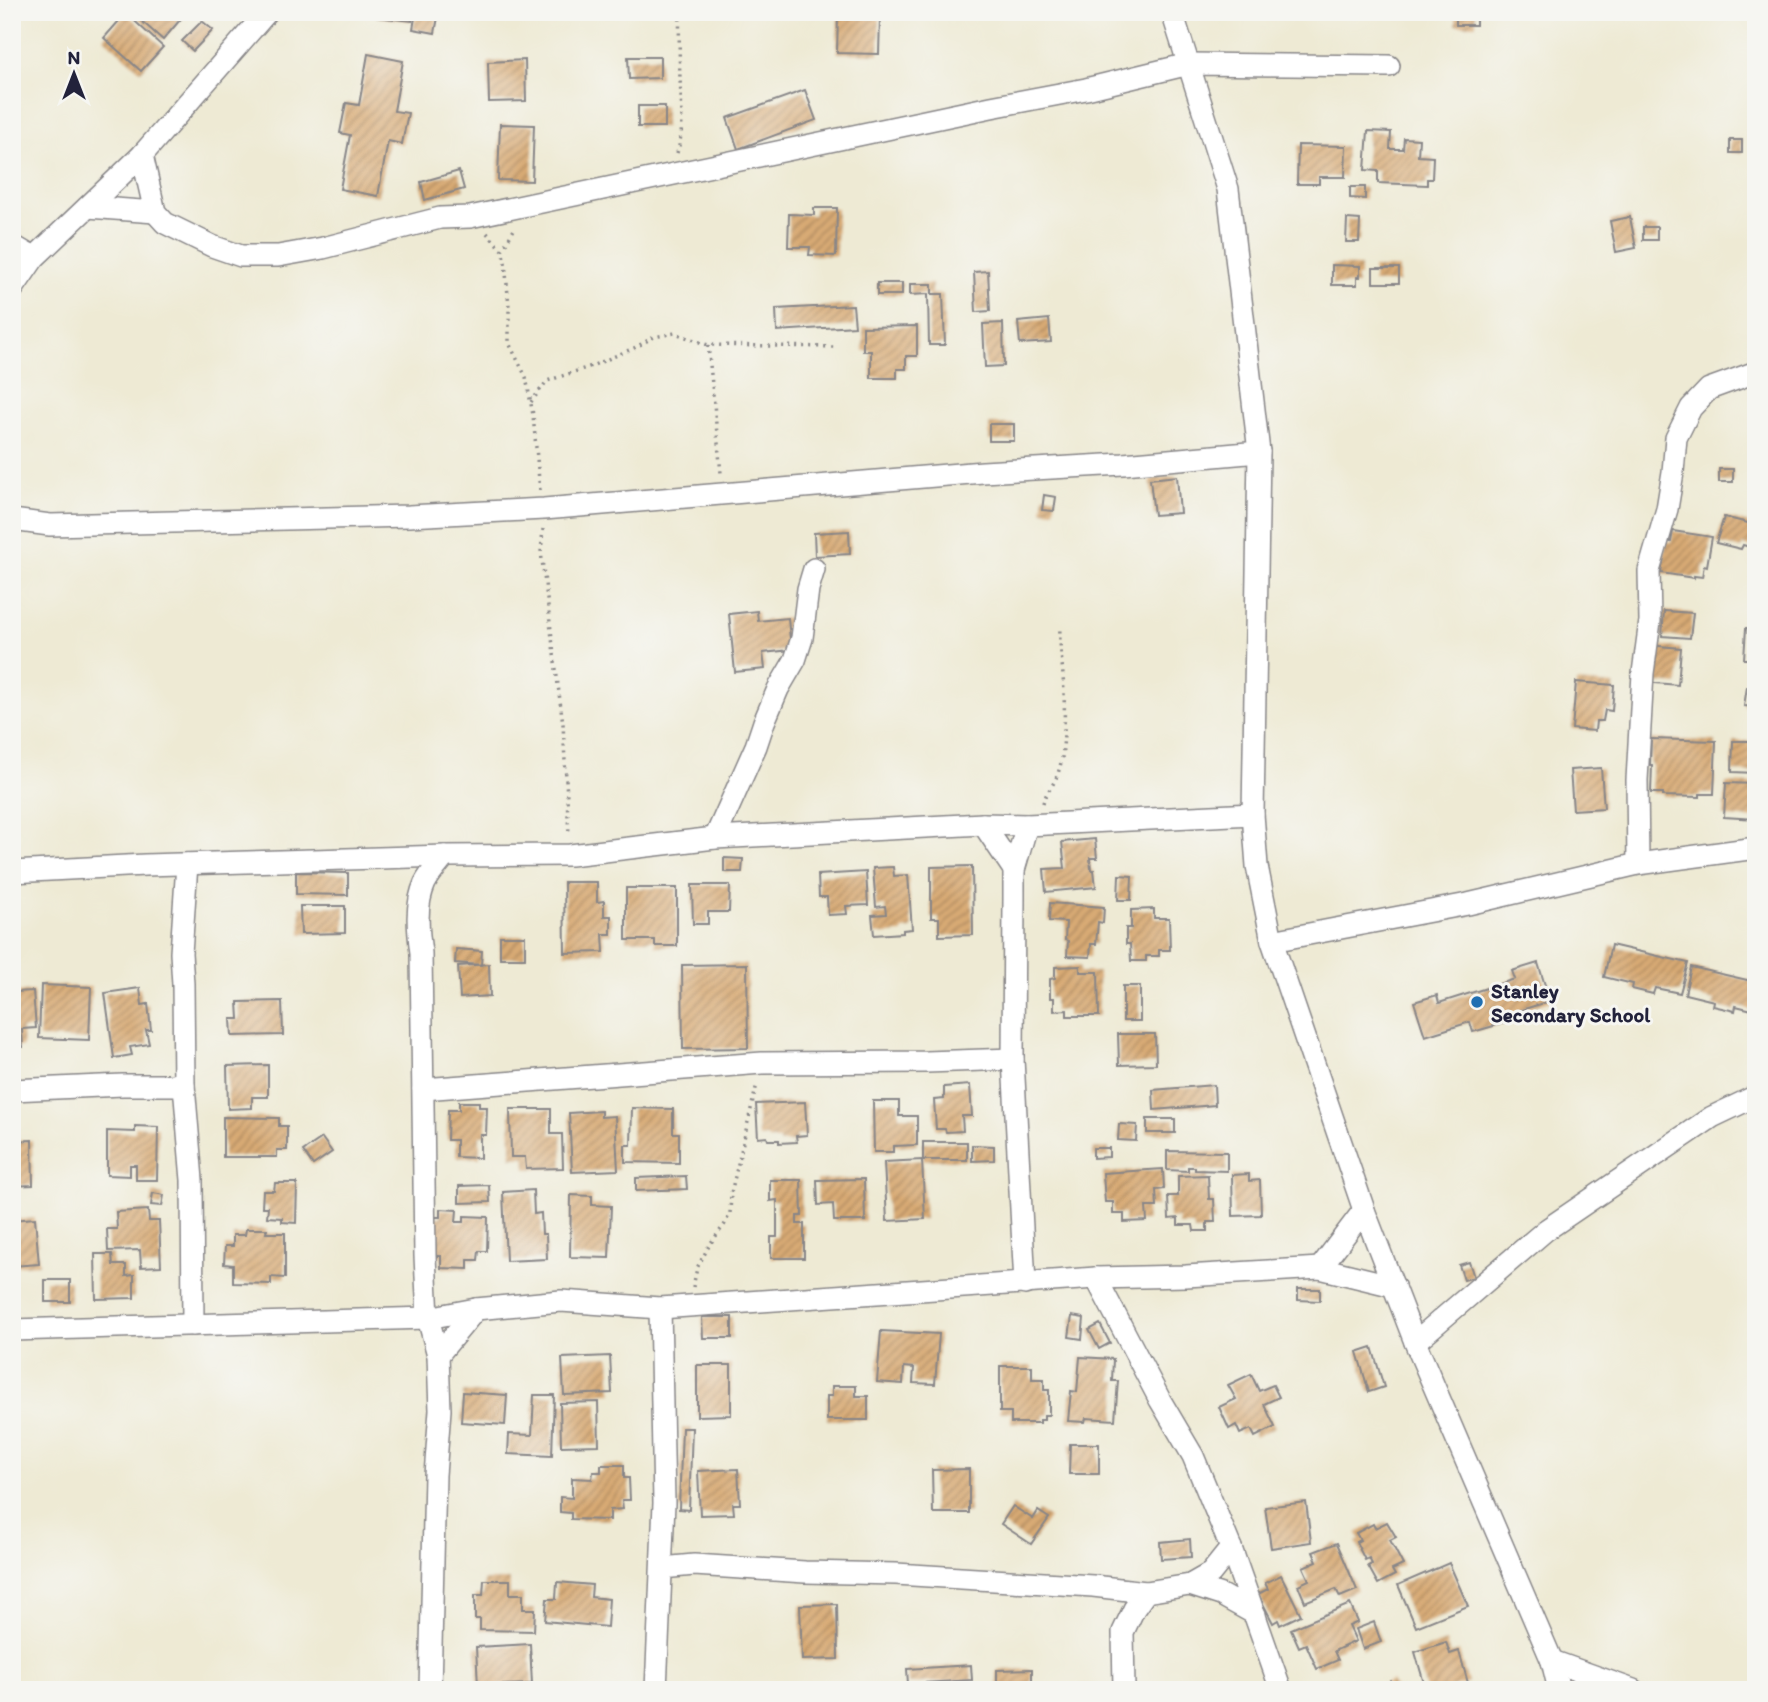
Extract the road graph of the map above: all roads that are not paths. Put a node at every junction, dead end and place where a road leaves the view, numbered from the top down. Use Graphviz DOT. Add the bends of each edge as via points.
graph roads {
  1 [pos="267,12"];
  2 [pos="1172,12"];
  3 [pos="1189,64"];
  4 [pos="1389,66"];
  5 [pos="142,155"];
  6 [pos="88,207"];
  7 [pos="155,212"];
  8 [pos="12,245"];
  9 [pos="34,258"];
  10 [pos="12,290"];
  11 [pos="1756,372"];
  12 [pos="1259,452"];
  13 [pos="12,520"];
  14 [pos="814,569"];
  15 [pos="1252,814"];
  16 [pos="983,824"];
  17 [pos="1031,825"];
  18 [pos="715,838"];
  19 [pos="1756,848"];
  20 [pos="445,856"];
  21 [pos="187,864"];
  22 [pos="1638,864"];
  23 [pos="1014,870"];
  24 [pos="12,872"];
  25 [pos="1272,940"];
  26 [pos="1013,1059"];
  27 [pos="184,1085"];
  28 [pos="423,1089"];
  29 [pos="12,1090"];
  30 [pos="1756,1096"];
  31 [pos="1364,1210"];
  32 [pos="1320,1268"];
  33 [pos="1096,1278"];
  34 [pos="1025,1284"];
  35 [pos="1394,1286"];
  36 [pos="660,1308"];
  37 [pos="475,1309"];
  38 [pos="428,1318"];
  39 [pos="193,1325"];
  40 [pos="12,1330"];
  41 [pos="1415,1342"];
  42 [pos="438,1355"];
  43 [pos="1231,1548"];
  44 [pos="662,1568"];
  45 [pos="1190,1585"];
  46 [pos="1146,1592"];
  47 [pos="1255,1614"];
  48 [pos="1552,1661"];
  49 [pos="430,1690"];
  50 [pos="656,1690"];
  51 [pos="1124,1690"];
  52 [pos="1281,1690"];
  53 [pos="1559,1690"];
  54 [pos="1633,1690"];
  1 -- 5 [label="street"];
  2 -- 3 [label="street"];
  3 -- 4 [label="street"];
  3 -- 7 [label="street" via="470,217 440,218 278,256 241,256 212,246 165,223"];
  3 -- 12 [label="street" via="1228,189"];
  5 -- 6 [label="street"];
  5 -- 7 [label="street"];
  6 -- 7 [label="street"];
  6 -- 9 [label="street"];
  8 -- 9 [label="street"];
  9 -- 10 [label="street"];
  11 -- 22 [label="street" via="1709,390 1691,408 1676,438 1667,509 1649,570 1650,621 1637,780"];
  12 -- 13 [label="street" via="544,509 50,526"];
  12 -- 15 [label="street"];
  14 -- 18 [label="street" via="795,660 778,689"];
  15 -- 17 [label="street"];
  15 -- 25 [label="street"];
  16 -- 17 [label="street"];
  16 -- 18 [label="street"];
  16 -- 23 [label="street"];
  17 -- 23 [label="street"];
  18 -- 20 [label="street" via="570,855"];
  19 -- 22 [label="street"];
  20 -- 21 [label="street"];
  20 -- 28 [label="street" via="425,882 419,907"];
  21 -- 24 [label="street"];
  21 -- 27 [label="street" via="181,953"];
  22 -- 25 [label="street" via="1468,904"];
  23 -- 26 [label="street"];
  25 -- 31 [label="street"];
  26 -- 28 [label="street" via="762,1063"];
  26 -- 34 [label="street"];
  27 -- 29 [label="street"];
  27 -- 39 [label="street" via="192,1180"];
  28 -- 38 [label="street"];
  30 -- 41 [label="street" via="1712,1117 1546,1230"];
  31 -- 32 [label="street"];
  31 -- 35 [label="street"];
  32 -- 33 [label="street"];
  32 -- 35 [label="street"];
  33 -- 34 [label="street"];
  33 -- 43 [label="street" via="1193,1456"];
  34 -- 36 [label="street"];
  35 -- 41 [label="street"];
  36 -- 37 [label="street" via="561,1301"];
  36 -- 44 [label="street"];
  37 -- 38 [label="street"];
  37 -- 42 [label="street"];
  38 -- 39 [label="street"];
  38 -- 42 [label="street"];
  39 -- 40 [label="street"];
  41 -- 48 [label="street"];
  42 -- 49 [label="street"];
  43 -- 45 [label="street" via="1211,1573"];
  43 -- 47 [label="street"];
  44 -- 46 [label="street" via="694,1565 896,1574"];
  44 -- 50 [label="street"];
  45 -- 46 [label="street"];
  45 -- 47 [label="street"];
  46 -- 51 [label="street" via="1124,1632"];
  47 -- 52 [label="street"];
  48 -- 53 [label="street"];
  48 -- 54 [label="street"];
}
